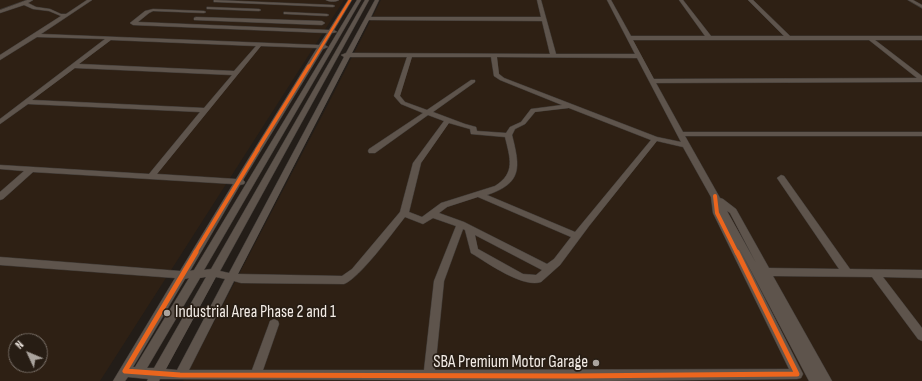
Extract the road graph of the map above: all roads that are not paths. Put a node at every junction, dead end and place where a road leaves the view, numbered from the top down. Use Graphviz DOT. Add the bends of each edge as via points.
graph roads {
  1 [pos="31,0"];
  2 [pos="90,0"];
  3 [pos="328,0"];
  4 [pos="337,0"];
  5 [pos="350,0"];
  6 [pos="359,0"];
  7 [pos="367,0"];
  8 [pos="377,0"];
  9 [pos="539,0"];
  10 [pos="610,0"];
  11 [pos="681,0"];
  12 [pos="750,0"];
  13 [pos="910,0"];
  14 [pos="217,1"];
  15 [pos="263,2"];
  16 [pos="24,3"];
  17 [pos="333,6"];
  18 [pos="922,7"];
  19 [pos="209,8"];
  20 [pos="259,10"];
  21 [pos="0,12"];
  22 [pos="204,12"];
  23 [pos="286,13"];
  24 [pos="67,15"];
  25 [pos="327,15"];
  26 [pos="367,18"];
  27 [pos="196,19"];
  28 [pos="544,19"];
  29 [pos="250,20"];
  30 [pos="322,23"];
  31 [pos="189,26"];
  32 [pos="316,31"];
  33 [pos="330,32"];
  34 [pos="340,32"];
  35 [pos="36,35"];
  36 [pos="110,38"];
  37 [pos="629,38"];
  38 [pos="709,38"];
  39 [pos="789,38"];
  40 [pos="870,38"];
  41 [pos="922,38"];
  42 [pos="260,44"];
  43 [pos="321,46"];
  44 [pos="331,52"];
  45 [pos="3,53"];
  46 [pos="348,55"];
  47 [pos="410,55"];
  48 [pos="494,55"];
  49 [pos="553,55"];
  50 [pos="638,56"];
  51 [pos="0,58"];
  52 [pos="73,66"];
  53 [pos="236,73"];
  54 [pos="922,80"];
  55 [pos="473,81"];
  56 [pos="652,81"];
  57 [pos="27,102"];
  58 [pos="571,106"];
  59 [pos="206,110"];
  60 [pos="428,112"];
  61 [pos="448,120"];
  62 [pos="0,122"];
  63 [pos="680,134"];
  64 [pos="922,134"];
  65 [pos="508,135"];
  66 [pos="655,139"];
  67 [pos="686,146"];
  68 [pos="372,151"];
  69 [pos="0,167"];
  70 [pos="31,169"];
  71 [pos="151,176"];
  72 [pos="781,178"];
  73 [pos="238,182"];
  74 [pos="251,183"];
  75 [pos="478,194"];
  76 [pos="715,196"];
  77 [pos="0,197"];
  78 [pos="404,213"];
  79 [pos="432,214"];
  80 [pos="465,226"];
  81 [pos="577,236"];
  82 [pos="0,261"];
  83 [pos="551,268"];
  84 [pos="765,272"];
  85 [pos="847,273"];
  86 [pos="213,274"];
  87 [pos="874,274"];
  88 [pos="922,274"];
  89 [pos="183,275"];
  90 [pos="196,276"];
  91 [pos="231,276"];
  92 [pos="274,324"];
  93 [pos="922,336"];
  94 [pos="138,374"];
  95 [pos="180,375"];
  96 [pos="256,375"];
  97 [pos="122,376"];
  98 [pos="429,376"];
  99 [pos="155,378"];
  100 [pos="815,381"];
  101 [pos="826,381"];
  1 -- 16 [label="street"];
  2 -- 24 [label="street"];
  3 -- 4 [label="street"];
  4 -- 17 [label="street"];
  5 -- 33 [label="street"];
  6 -- 34 [label="street"];
  7 -- 44 [label="street"];
  8 -- 26 [label="street"];
  9 -- 28 [label="street"];
  10 -- 37 [label="street"];
  11 -- 38 [label="street"];
  12 -- 39 [label="street"];
  13 -- 18 [label="street"];
  14 -- 15 [label="street"];
  14 -- 19 [label="street"];
  15 -- 17 [label="street"];
  15 -- 20 [label="street"];
  16 -- 21 [label="street"];
  16 -- 24 [label="street"];
  17 -- 25 [label="street"];
  19 -- 20 [label="street"];
  19 -- 22 [label="street"];
  20 -- 29 [label="street"];
  22 -- 27 [label="street"];
  22 -- 31 [label="street" via="153,10 133,23"];
  23 -- 25 [label="street"];
  24 -- 35 [label="street"];
  25 -- 30 [label="street"];
  26 -- 28 [label="street"];
  26 -- 46 [label="street"];
  27 -- 29 [label="street"];
  27 -- 31 [label="street"];
  28 -- 49 [label="street"];
  29 -- 30 [label="street"];
  30 -- 32 [label="street"];
  31 -- 32 [label="street"];
  32 -- 33 [label="street"];
  33 -- 34 [label="street"];
  33 -- 43 [label="street"];
  34 -- 44 [label="street"];
  35 -- 36 [label="street"];
  35 -- 45 [label="street"];
  36 -- 42 [label="street"];
  36 -- 52 [label="street"];
  37 -- 38 [label="street"];
  37 -- 50 [label="street"];
  38 -- 39 [label="street"];
  39 -- 40 [label="street"];
  40 -- 41 [label="street"];
  40 -- 54 [label="street"];
  42 -- 43 [label="street"];
  42 -- 53 [label="street"];
  43 -- 44 [label="street"];
  43 -- 73 [label="street"];
  44 -- 46 [label="street"];
  44 -- 74 [label="street"];
  44 -- 86 [label="street"];
  45 -- 51 [label="street"];
  46 -- 47 [label="street"];
  46 -- 91 [label="street"];
  47 -- 48 [label="street"];
  47 -- 60 [label="street" via="397,96 403,104"];
  48 -- 49 [label="street"];
  48 -- 58 [label="street" via="496,75 502,79"];
  49 -- 50 [label="street"];
  50 -- 56 [label="street"];
  52 -- 53 [label="street"];
  52 -- 57 [label="street"];
  53 -- 59 [label="street"];
  54 -- 56 [label="street"];
  55 -- 60 [label="street"];
  56 -- 63 [label="street"];
  57 -- 59 [label="street"];
  57 -- 62 [label="street"];
  58 -- 65 [label="street" via="533,110 523,123 512,128"];
  58 -- 66 [label="street"];
  59 -- 71 [label="street"];
  60 -- 61 [label="street"];
  60 -- 68 [label="street"];
  61 -- 65 [label="street" via="474,128 473,133"];
  61 -- 78 [label="street" via="417,163"];
  63 -- 64 [label="street"];
  63 -- 67 [label="street"];
  65 -- 75 [label="street" via="513,151 510,178 496,188"];
  66 -- 67 [label="street"];
  66 -- 81 [label="street"];
  67 -- 76 [label="street"];
  69 -- 70 [label="street"];
  70 -- 71 [label="street"];
  70 -- 77 [label="street"];
  71 -- 73 [label="street"];
  72 -- 85 [label="street"];
  73 -- 74 [label="street"];
  73 -- 89 [label="street"];
  74 -- 90 [label="street"];
  75 -- 79 [label="street" via="444,206"];
  75 -- 81 [label="street"];
  76 -- 84 [label="street" via="733,212"];
  76 -- 98 [label="street" via="717,213 797,374"];
  76 -- 100 [label="street"];
  78 -- 79 [label="street" via="422,220"];
  78 -- 91 [label="street" via="348,278 249,279"];
  79 -- 80 [label="street"];
  80 -- 83 [label="street" via="533,262"];
  80 -- 83 [label="street" via="474,251 522,278 538,278"];
  80 -- 98 [label="street" via="439,281"];
  81 -- 83 [label="street"];
  82 -- 89 [label="street"];
  84 -- 85 [label="street"];
  84 -- 101 [label="street"];
  85 -- 87 [label="street"];
  86 -- 90 [label="street"];
  86 -- 91 [label="street"];
  86 -- 99 [label="street"];
  87 -- 88 [label="street"];
  87 -- 93 [label="street"];
  89 -- 90 [label="street"];
  89 -- 97 [label="street"];
  90 -- 94 [label="street"];
  91 -- 95 [label="street"];
  92 -- 96 [label="street"];
  94 -- 97 [label="street"];
  94 -- 99 [label="street"];
  95 -- 96 [label="street"];
  95 -- 99 [label="street"];
  96 -- 98 [label="street"];
}
